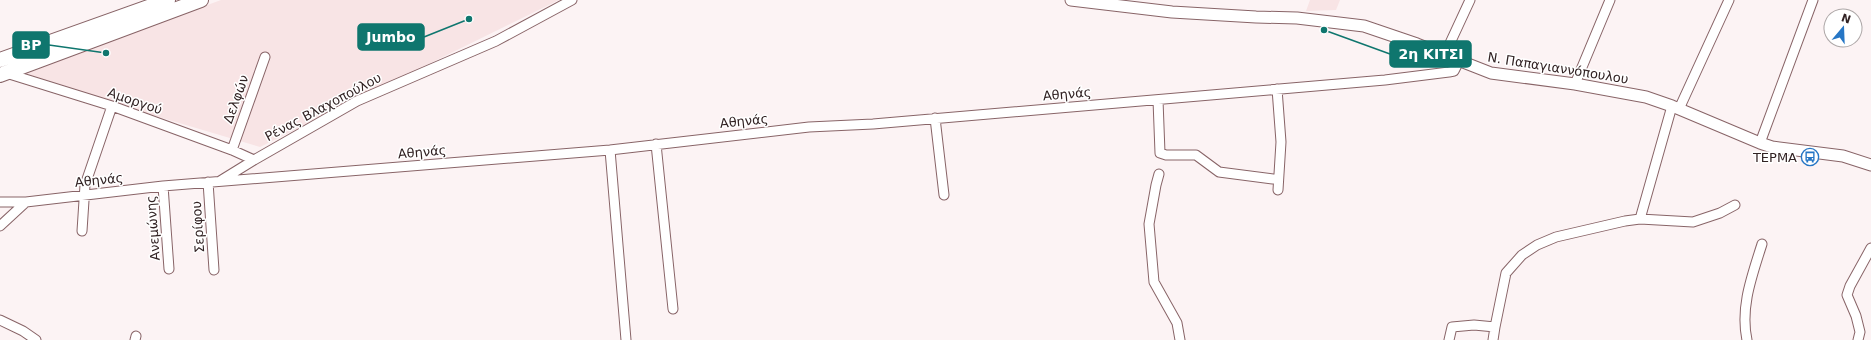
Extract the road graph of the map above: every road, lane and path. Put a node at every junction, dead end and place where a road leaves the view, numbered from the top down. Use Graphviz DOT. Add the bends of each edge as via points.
graph roads {
  1 [pos="168,0"];
  2 [pos="201,0"];
  3 [pos="572,0"];
  4 [pos="1071,0"];
  5 [pos="1470,0"];
  6 [pos="1610,0"];
  7 [pos="1729,0"];
  8 [pos="1813,0"];
  9 [pos="1445,54"];
  10 [pos="265,57"];
  11 [pos="0,60"];
  12 [pos="1459,61"];
  13 [pos="3,74"];
  14 [pos="1575,84"];
  15 [pos="1277,89"];
  16 [pos="1158,100"];
  17 [pos="112,106"];
  18 [pos="1676,107"];
  19 [pos="935,118"];
  20 [pos="1760,143"];
  21 [pos="656,144"];
  22 [pos="232,150"];
  23 [pos="610,150"];
  24 [pos="254,160"];
  25 [pos="1871,165"];
  26 [pos="1160,174"];
  27 [pos="1274,179"];
  28 [pos="208,182"];
  29 [pos="219,182"];
  30 [pos="163,186"];
  31 [pos="1278,190"];
  32 [pos="83,194"];
  33 [pos="944,195"];
  34 [pos="0,202"];
  35 [pos="26,202"];
  36 [pos="1735,206"];
  37 [pos="1640,219"];
  38 [pos="0,226"];
  39 [pos="82,231"];
  40 [pos="1762,244"];
  41 [pos="1871,248"];
  42 [pos="169,269"];
  43 [pos="214,270"];
  44 [pos="673,309"];
  45 [pos="0,320"];
  46 [pos="1495,327"];
  47 [pos="36,340"];
  48 [pos="626,340"];
  49 [pos="1180,340"];
  50 [pos="1449,340"];
  51 [pos="1493,340"];
  52 [pos="1747,340"];
  53 [pos="1858,340"];
  1 -- 11 [label="main road"];
  2 -- 13 [label="main road"];
  3 -- 24 [label="street, Ρένας Βλαχοπούλου" via="496,41 358,101"];
  4 -- 9 [label="street, Ν. Παπαγιαννόπουλου" via="1172,12 1297,18 1358,26"];
  5 -- 9 [label="street"];
  6 -- 14 [label="street"];
  7 -- 18 [label="street"];
  8 -- 20 [label="street"];
  9 -- 12 [label="street, Ν. Παπαγιαννόπουλου"];
  10 -- 22 [label="street, Δελφών"];
  12 -- 14 [label="street, Ν. Παπαγιαννόπουλου" via="1491,74"];
  12 -- 15 [label="street, Αθηνάς" via="1457,67 1449,72"];
  13 -- 17 [label="street, Αμοργού"];
  14 -- 18 [label="street, Ν. Παπαγιαννόπουλου" via="1646,97"];
  15 -- 16 [label="street, Αθηνάς"];
  15 -- 31 [label="street" via="1281,142"];
  16 -- 19 [label="street, Αθηνάς"];
  16 -- 27 [label="street" via="1160,153 1196,155 1219,172"];
  17 -- 22 [label="street, Αμοργού"];
  17 -- 32 [label="street"];
  18 -- 20 [label="street, Ν. Παπαγιαννόπουλου"];
  18 -- 37 [label="street"];
  19 -- 21 [label="street, Αθηνάς" via="809,127"];
  19 -- 33 [label="street"];
  20 -- 25 [label="street, Ν. Παπαγιαννόπουλου" via="1843,156"];
  21 -- 23 [label="street, Αθηνάς"];
  21 -- 44 [label="street"];
  22 -- 24 [label="street, Αμοργού"];
  23 -- 29 [label="street, Αθηνάς"];
  23 -- 48 [label="street"];
  24 -- 29 [label="street, Ρένας Βλαχοπούλου"];
  26 -- 49 [label="street" via="1149,224 1153,275 1159,293 1177,323"];
  28 -- 29 [label="street, Αθηνάς"];
  28 -- 30 [label="street, Αθηνάς"];
  28 -- 43 [label="street, Σερίφου"];
  30 -- 32 [label="street, Αθηνάς"];
  30 -- 42 [label="street, Ανεμώνης"];
  32 -- 35 [label="street, Αθηνάς"];
  32 -- 39 [label="street"];
  34 -- 35 [label="street, Αθηνάς"];
  35 -- 38 [label="street"];
  36 -- 37 [label="street" via="1693,222"];
  37 -- 46 [label="street" via="1625,220 1556,237 1522,255 1506,273"];
  40 -- 52 [label="street" via="1744,310"];
  41 -- 53 [label="street" via="1847,295 1860,332"];
  45 -- 47 [label="street"];
  46 -- 50 [label="street" via="1456,325 1452,327"];
  46 -- 51 [label="street"];
}
